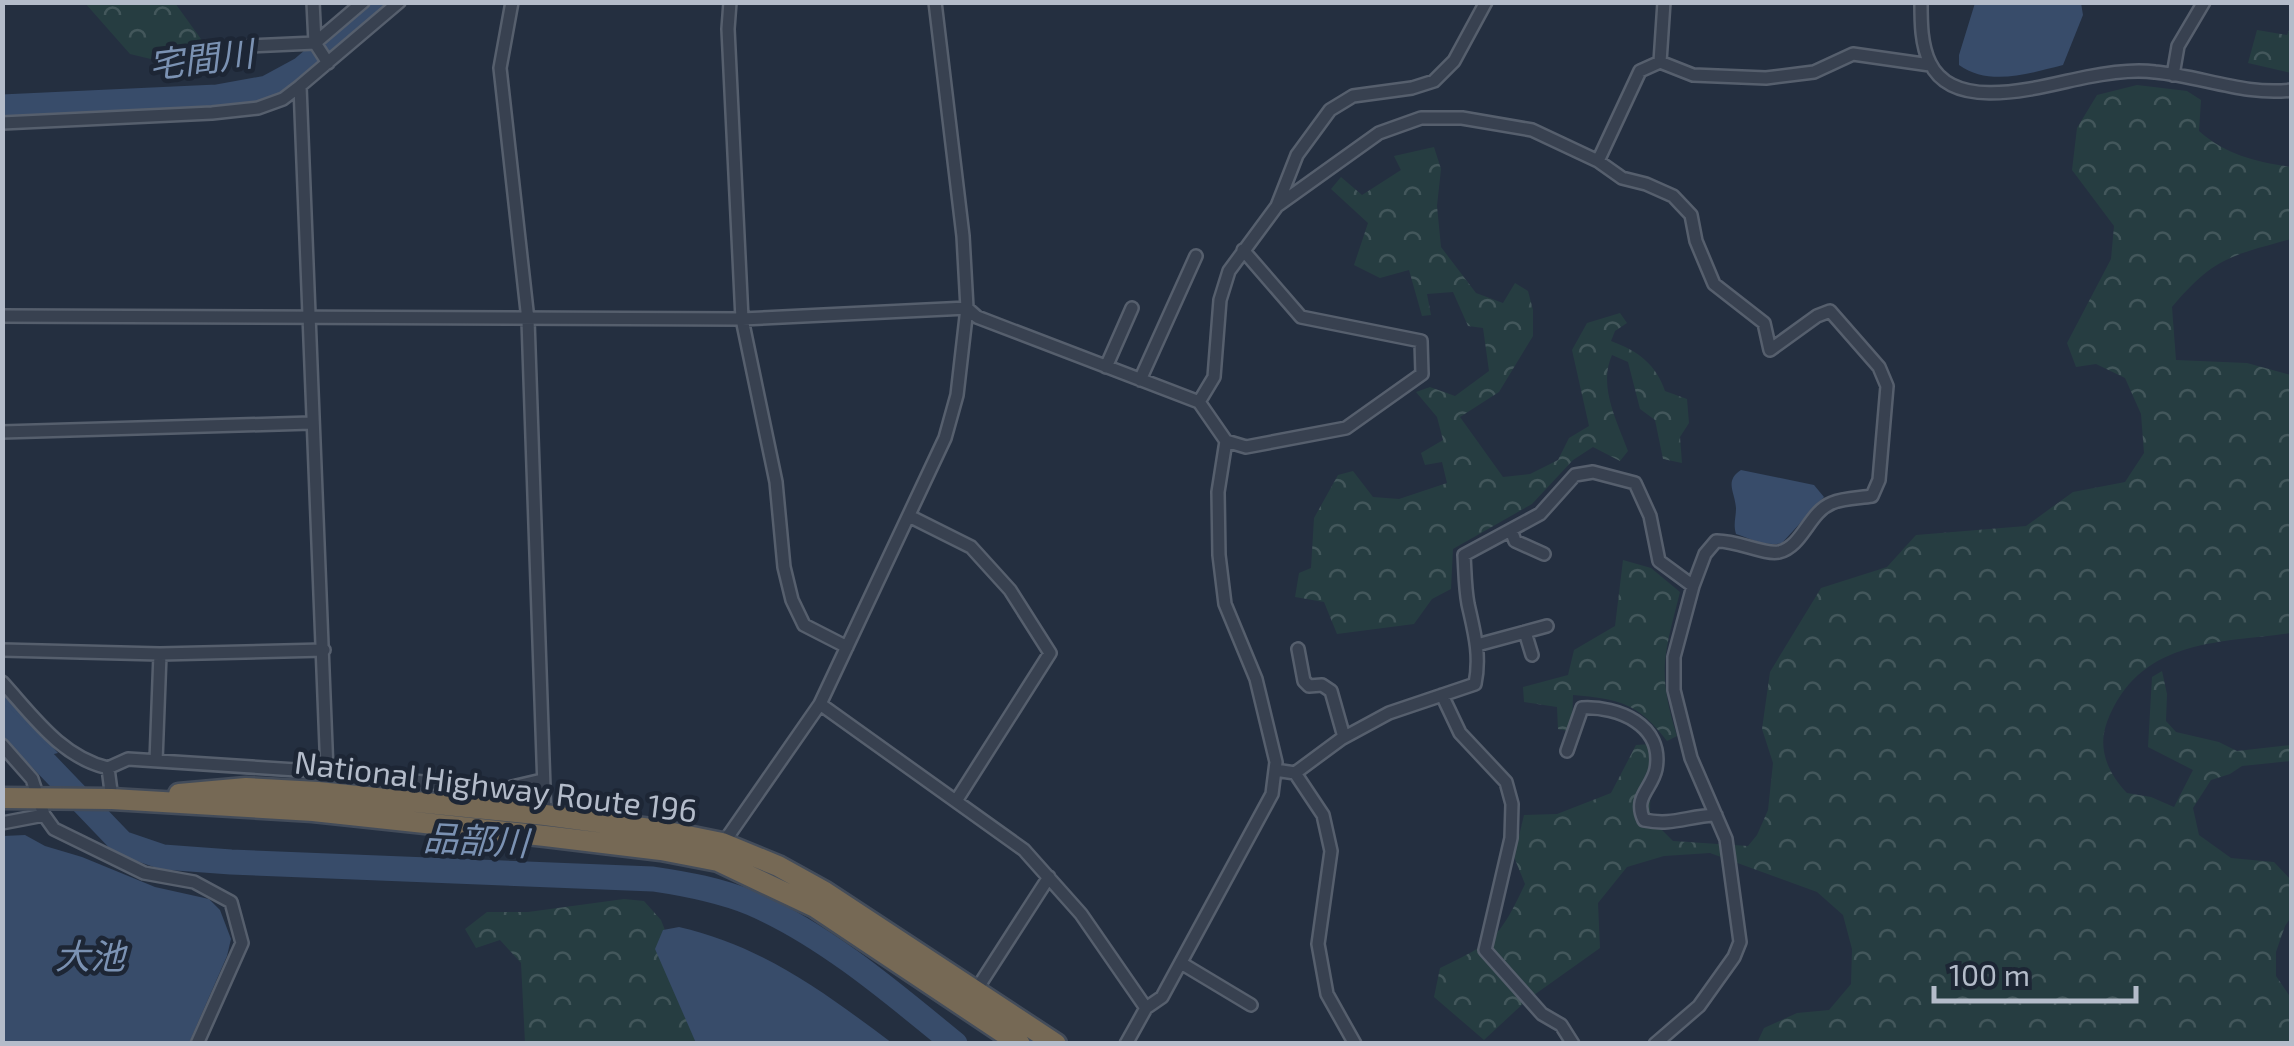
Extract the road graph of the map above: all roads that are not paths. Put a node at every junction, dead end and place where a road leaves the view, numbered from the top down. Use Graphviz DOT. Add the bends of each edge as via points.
graph roads {
  1 [pos="313,2"];
  2 [pos="363,2"];
  3 [pos="399,2"];
  4 [pos="512,2"];
  5 [pos="730,2"];
  6 [pos="936,2"];
  7 [pos="1486,2"];
  8 [pos="1664,2"];
  9 [pos="1920,2"];
  10 [pos="2204,2"];
  11 [pos="250,46"];
  12 [pos="321,53"];
  13 [pos="1660,62"];
  14 [pos="1930,65"];
  15 [pos="2173,75"];
  16 [pos="300,86"];
  17 [pos="2292,90"];
  18 [pos="2,123"];
  19 [pos="1598,161"];
  20 [pos="1277,206"];
  21 [pos="1243,250"];
  22 [pos="1196,256"];
  23 [pos="967,308"];
  24 [pos="1132,308"];
  25 [pos="2,316"];
  26 [pos="308,316"];
  27 [pos="742,318"];
  28 [pos="528,320"];
  29 [pos="1106,367"];
  30 [pos="1140,380"];
  31 [pos="1199,402"];
  32 [pos="311,422"];
  33 [pos="2,432"];
  34 [pos="1226,441"];
  35 [pos="908,516"];
  36 [pos="1511,530"];
  37 [pos="1544,554"];
  38 [pos="1693,586"];
  39 [pos="1547,626"];
  40 [pos="1525,632"];
  41 [pos="1477,644"];
  42 [pos="847,647"];
  43 [pos="1298,649"];
  44 [pos="2,650"];
  45 [pos="324,650"];
  46 [pos="160,654"];
  47 [pos="1532,655"];
  48 [pos="2,682"];
  49 [pos="1442,695"];
  50 [pos="820,704"];
  51 [pos="1344,737"];
  52 [pos="2,745"];
  53 [pos="1568,751"];
  54 [pos="156,761"];
  55 [pos="108,768"];
  56 [pos="1275,770"];
  57 [pos="326,772"];
  58 [pos="1295,773"];
  59 [pos="542,780"];
  60 [pos="2,798"];
  61 [pos="107,799"];
  62 [pos="956,801"];
  63 [pos="42,807"];
  64 [pos="1716,816"];
  65 [pos="2,824"];
  66 [pos="545,826"];
  67 [pos="720,852"];
  68 [pos="1048,878"];
  69 [pos="1181,963"];
  70 [pos="970,999"];
  71 [pos="1252,1006"];
  72 [pos="1146,1008"];
  73 [pos="198,1044"];
  74 [pos="1020,1044"];
  75 [pos="1056,1044"];
  76 [pos="1126,1044"];
  77 [pos="1355,1044"];
  78 [pos="1572,1044"];
  79 [pos="1656,1044"];
  1 -- 12 [label="street"];
  2 -- 12 [label="street"];
  3 -- 12 [label="street"];
  4 -- 28 [label="street" via="500,68"];
  5 -- 27 [label="street"];
  6 -- 23 [label="street"];
  7 -- 20 [label="street" via="1454,61 1434,80 1353,96 1330,110 1297,155"];
  8 -- 13 [label="street"];
  9 -- 14 [label="street"];
  10 -- 15 [label="street" via="2178,46"];
  11 -- 12 [label="street"];
  12 -- 16 [label="street"];
  13 -- 14 [label="street" via="1693,75 1766,78 1814,72 1853,54"];
  13 -- 19 [label="street" via="1640,71"];
  14 -- 15 [label="street" via="1950,83 1996,94 2091,76"];
  15 -- 17 [label="street" via="2269,93"];
  16 -- 18 [label="street" via="258,108 212,114"];
  16 -- 26 [label="street"];
  19 -- 20 [label="street" via="1532,130 1421,118 1379,134"];
  19 -- 38 [label="street" via="1622,178 1674,196 1692,214 1714,284 1764,323 1770,350 1830,311 1888,386 1880,480 1872,496 1834,501 1790,547 1775,553 1716,540"];
  20 -- 21 [label="street"];
  21 -- 31 [label="street" via="1229,271 1214,377"];
  21 -- 34 [label="street" via="1301,317 1421,340 1422,374 1346,428 1246,447"];
  22 -- 30 [label="street"];
  23 -- 27 [label="street"];
  23 -- 29 [label="street"];
  23 -- 35 [label="street" via="946,438"];
  24 -- 29 [label="street"];
  25 -- 26 [label="street"];
  26 -- 28 [label="street"];
  26 -- 32 [label="street"];
  27 -- 28 [label="street"];
  27 -- 42 [label="street" via="792,600 804,625"];
  28 -- 59 [label="street"];
  29 -- 30 [label="street"];
  30 -- 31 [label="street"];
  31 -- 34 [label="street"];
  32 -- 33 [label="street"];
  32 -- 45 [label="street"];
  34 -- 56 [label="street" via="1218,492 1225,604 1256,679"];
  35 -- 42 [label="street"];
  35 -- 62 [label="street" via="972,547 1010,590 1050,654"];
  36 -- 37 [label="street" via="1515,541"];
  36 -- 38 [label="street" via="1540,514 1575,475 1618,476 1634,483 1644,499 1659,560"];
  36 -- 41 [label="street" via="1464,555"];
  38 -- 64 [label="street" via="1674,656 1674,690 1691,758"];
  39 -- 40 [label="street"];
  40 -- 41 [label="street"];
  40 -- 47 [label="street"];
  41 -- 49 [label="street" via="1475,684"];
  42 -- 50 [label="street"];
  43 -- 51 [label="street" via="1304,681 1331,691"];
  44 -- 46 [label="street"];
  45 -- 46 [label="street"];
  45 -- 57 [label="street"];
  46 -- 54 [label="street"];
  48 -- 55 [label="street" via="56,741"];
  49 -- 51 [label="street"];
  49 -- 78 [label="street" via="1460,734 1506,782 1512,804 1486,950"];
  50 -- 62 [label="street"];
  50 -- 67 [label="street"];
  51 -- 58 [label="street"];
  52 -- 63 [label="street" via="32,779"];
  53 -- 64 [label="street" via="1582,708 1624,714 1640,722 1654,748 1655,774 1639,810 1644,820 1668,825"];
  54 -- 55 [label="street" via="128,759"];
  54 -- 57 [label="street"];
  55 -- 61 [label="street"];
  56 -- 58 [label="street"];
  56 -- 69 [label="street" via="1272,794"];
  57 -- 59 [label="street" via="500,790"];
  58 -- 77 [label="street" via="1323,816 1331,850 1318,944 1327,994"];
  59 -- 66 [label="street"];
  60 -- 63 [label="highway, National Highway Route 196"];
  61 -- 63 [label="highway, National Highway Route 196" via="66,798"];
  61 -- 66 [label="highway, National Highway Route 196" via="246,788 318,792"];
  62 -- 68 [label="street" via="1024,850"];
  63 -- 65 [label="street"];
  63 -- 73 [label="street" via="54,829 144,873 194,882 230,902 242,943"];
  64 -- 79 [label="street" via="1726,839 1740,942 1699,1006"];
  66 -- 67 [label="highway, National Highway Route 196" via="658,830"];
  67 -- 70 [label="highway, National Highway Route 196" via="778,866 826,892"];
  68 -- 70 [label="street"];
  68 -- 72 [label="street"];
  69 -- 71 [label="street"];
  69 -- 72 [label="street" via="1162,997"];
  70 -- 74 [label="highway, National Highway Route 196"];
  70 -- 75 [label="highway, National Highway Route 196"];
  72 -- 76 [label="street"];
}
